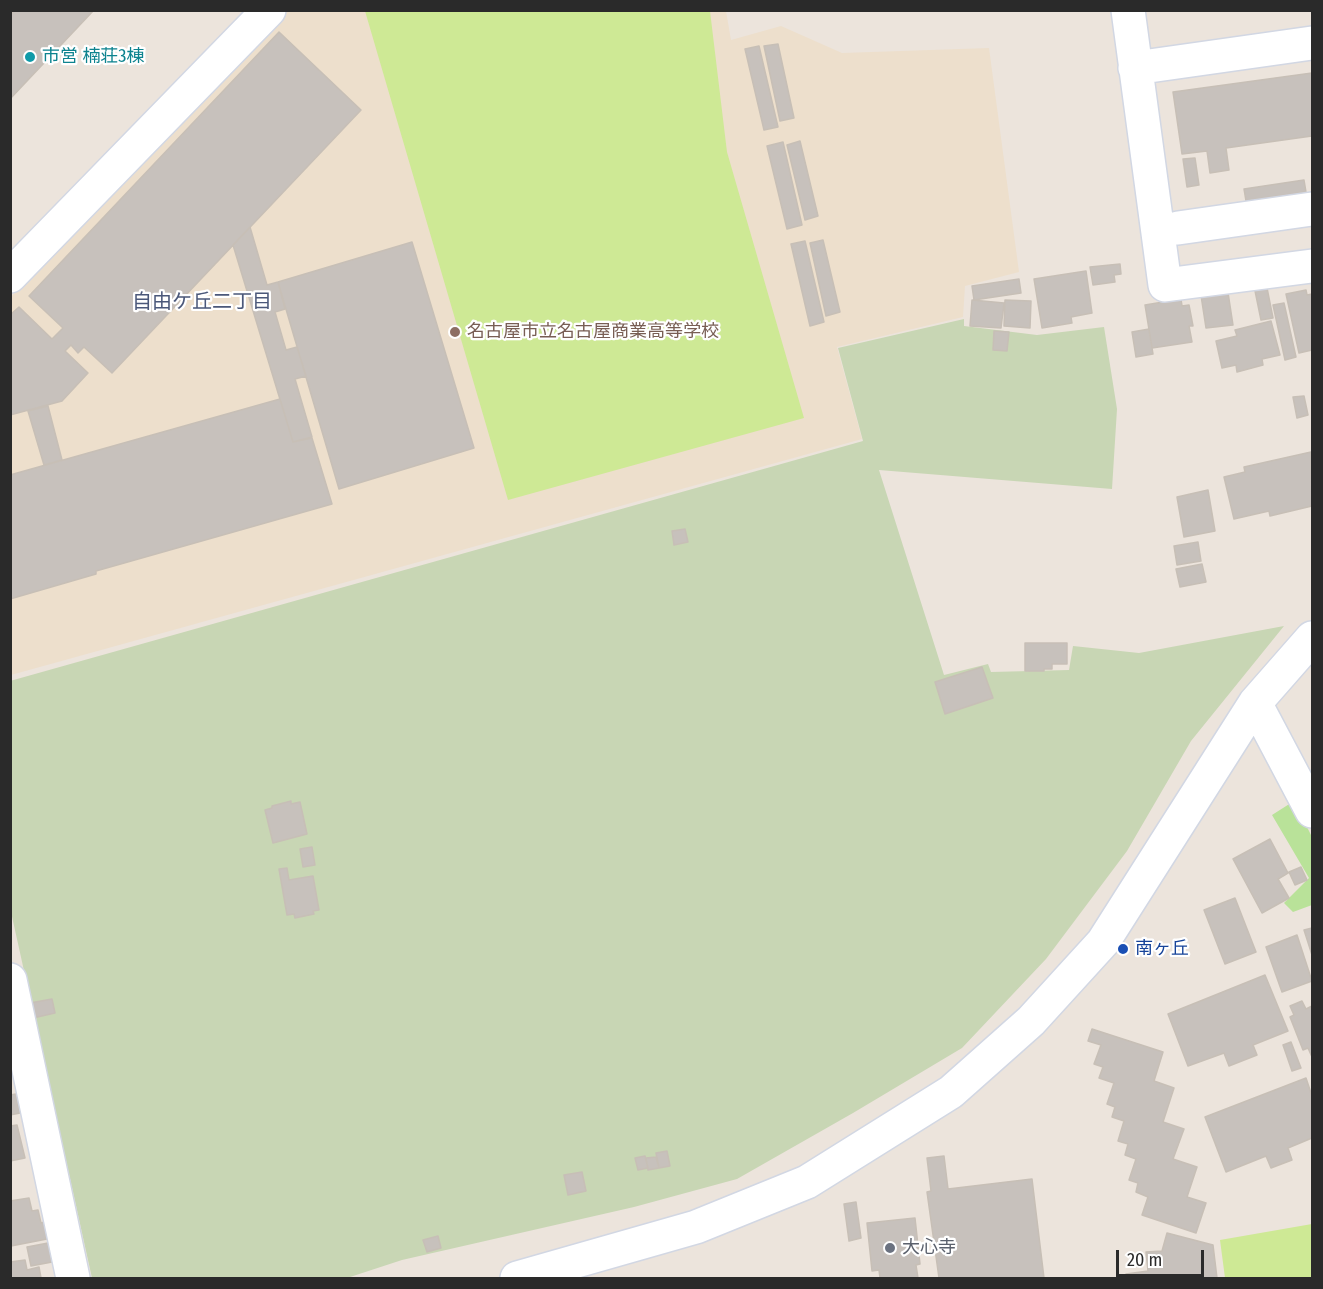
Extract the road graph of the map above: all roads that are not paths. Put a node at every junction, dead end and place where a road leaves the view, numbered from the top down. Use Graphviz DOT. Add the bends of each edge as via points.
graph roads {
  1 [pos="269,10"];
  2 [pos="1128,10"];
  3 [pos="1312,43"];
  4 [pos="1135,68"];
  5 [pos="1312,209"];
  6 [pos="1178,228"];
  7 [pos="1312,266"];
  8 [pos="10,276"];
  9 [pos="1312,638"];
  10 [pos="1254,703"];
  11 [pos="1312,812"];
  12 [pos="10,980"];
  13 [pos="570,1271"];
  14 [pos="73,1278"];
  15 [pos="517,1278"];
  1 -- 8 [label="street"];
  2 -- 4 [label="street"];
  3 -- 4 [label="street"];
  4 -- 7 [label="street" via="1165,285"];
  5 -- 6 [label="street"];
  9 -- 10 [label="street"];
  10 -- 11 [label="street"];
  10 -- 13 [label="street" via="1103,942 1031,1021 951,1092 807,1182 696,1227"];
  12 -- 14 [label="street"];
  13 -- 15 [label="street"];
}
